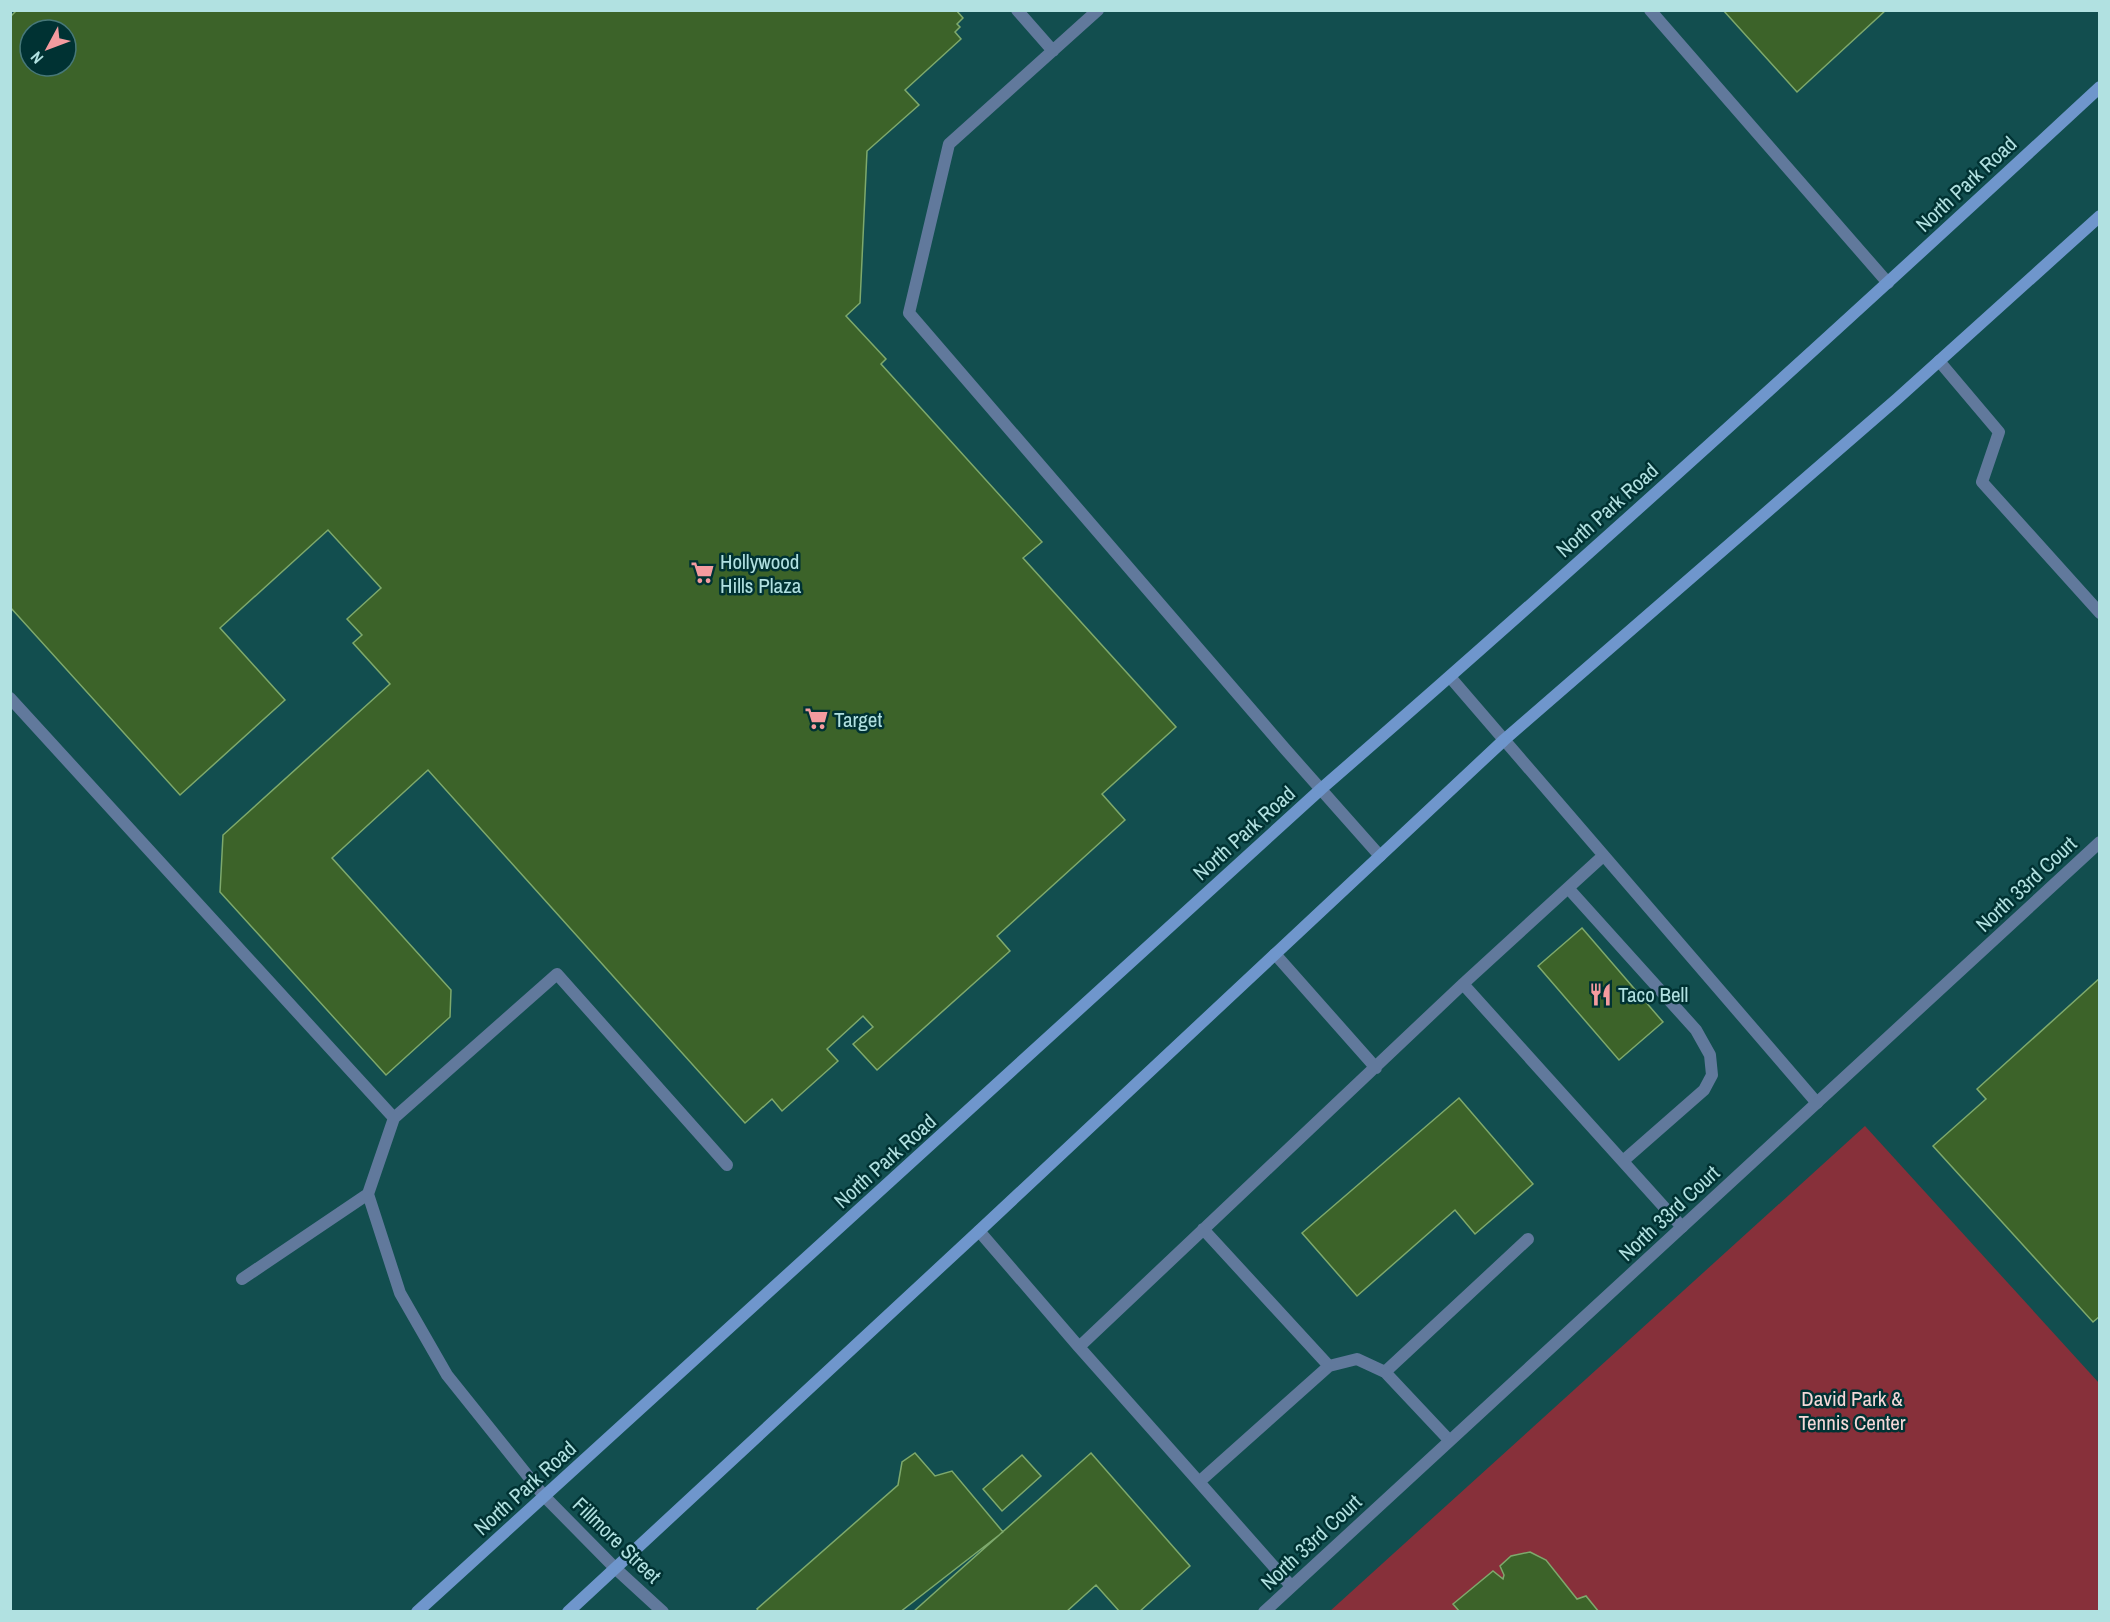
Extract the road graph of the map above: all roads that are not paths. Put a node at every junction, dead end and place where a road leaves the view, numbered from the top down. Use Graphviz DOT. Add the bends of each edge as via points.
graph roads {
  1 [pos="1017,10"];
  2 [pos="1098,10"];
  3 [pos="1650,10"];
  4 [pos="1053,51"];
  5 [pos="2100,87"];
  6 [pos="2100,216"];
  7 [pos="1888,284"];
  8 [pos="1939,361"];
  9 [pos="2100,613"];
  10 [pos="1450,677"];
  11 [pos="10,698"];
  12 [pos="1504,740"];
  13 [pos="1321,789"];
  14 [pos="2100,842"];
  15 [pos="1380,856"];
  16 [pos="1603,856"];
  17 [pos="1568,888"];
  18 [pos="1275,954"];
  19 [pos="1463,984"];
  20 [pos="1376,1068"];
  21 [pos="1817,1103"];
  22 [pos="394,1118"];
  23 [pos="1623,1161"];
  24 [pos="726,1165"];
  25 [pos="368,1194"];
  26 [pos="1682,1227"];
  27 [pos="1203,1229"];
  28 [pos="979,1231"];
  29 [pos="1528,1239"];
  30 [pos="242,1279"];
  31 [pos="1079,1347"];
  32 [pos="1329,1366"];
  33 [pos="1385,1372"];
  34 [pos="1449,1440"];
  35 [pos="1199,1482"];
  36 [pos="544,1496"];
  37 [pos="615,1568"];
  38 [pos="1291,1587"];
  39 [pos="417,1611"];
  40 [pos="568,1611"];
  41 [pos="663,1611"];
  42 [pos="1264,1611"];
  1 -- 4 [label="street"];
  2 -- 4 [label="street"];
  3 -- 7 [label="street"];
  4 -- 13 [label="street" via="949,144 909,313"];
  5 -- 7 [label="street, North Park Road"];
  6 -- 8 [label="street"];
  7 -- 10 [label="street, North Park Road"];
  8 -- 9 [label="street" via="1999,432 1982,482"];
  8 -- 12 [label="street"];
  10 -- 12 [label="street"];
  10 -- 13 [label="street, North Park Road"];
  11 -- 22 [label="street"];
  12 -- 15 [label="street"];
  12 -- 16 [label="street"];
  13 -- 15 [label="street"];
  13 -- 36 [label="street, North Park Road"];
  14 -- 21 [label="street, North 33rd Court"];
  15 -- 18 [label="street"];
  16 -- 17 [label="street"];
  16 -- 21 [label="street"];
  17 -- 19 [label="street"];
  17 -- 23 [label="street" via="1696,1030 1710,1055 1712,1075 1704,1090"];
  18 -- 20 [label="street"];
  18 -- 28 [label="street"];
  19 -- 20 [label="street"];
  19 -- 23 [label="street"];
  20 -- 27 [label="street"];
  21 -- 26 [label="street, North 33rd Court"];
  22 -- 24 [label="street" via="557,974"];
  22 -- 25 [label="street"];
  23 -- 26 [label="street"];
  25 -- 30 [label="street"];
  25 -- 36 [label="street, Fillmore Street" via="400,1293 447,1375"];
  26 -- 34 [label="street, North 33rd Court"];
  27 -- 31 [label="street"];
  27 -- 32 [label="street"];
  28 -- 31 [label="street"];
  28 -- 37 [label="street"];
  29 -- 33 [label="street"];
  31 -- 35 [label="street"];
  32 -- 33 [label="street" via="1357,1359"];
  32 -- 35 [label="street"];
  33 -- 34 [label="street"];
  34 -- 38 [label="street, North 33rd Court"];
  35 -- 38 [label="street"];
  36 -- 37 [label="street, Fillmore Street"];
  36 -- 39 [label="street, North Park Road"];
  37 -- 40 [label="street"];
  37 -- 41 [label="street, Fillmore Street"];
  38 -- 42 [label="street, North 33rd Court"];
}
